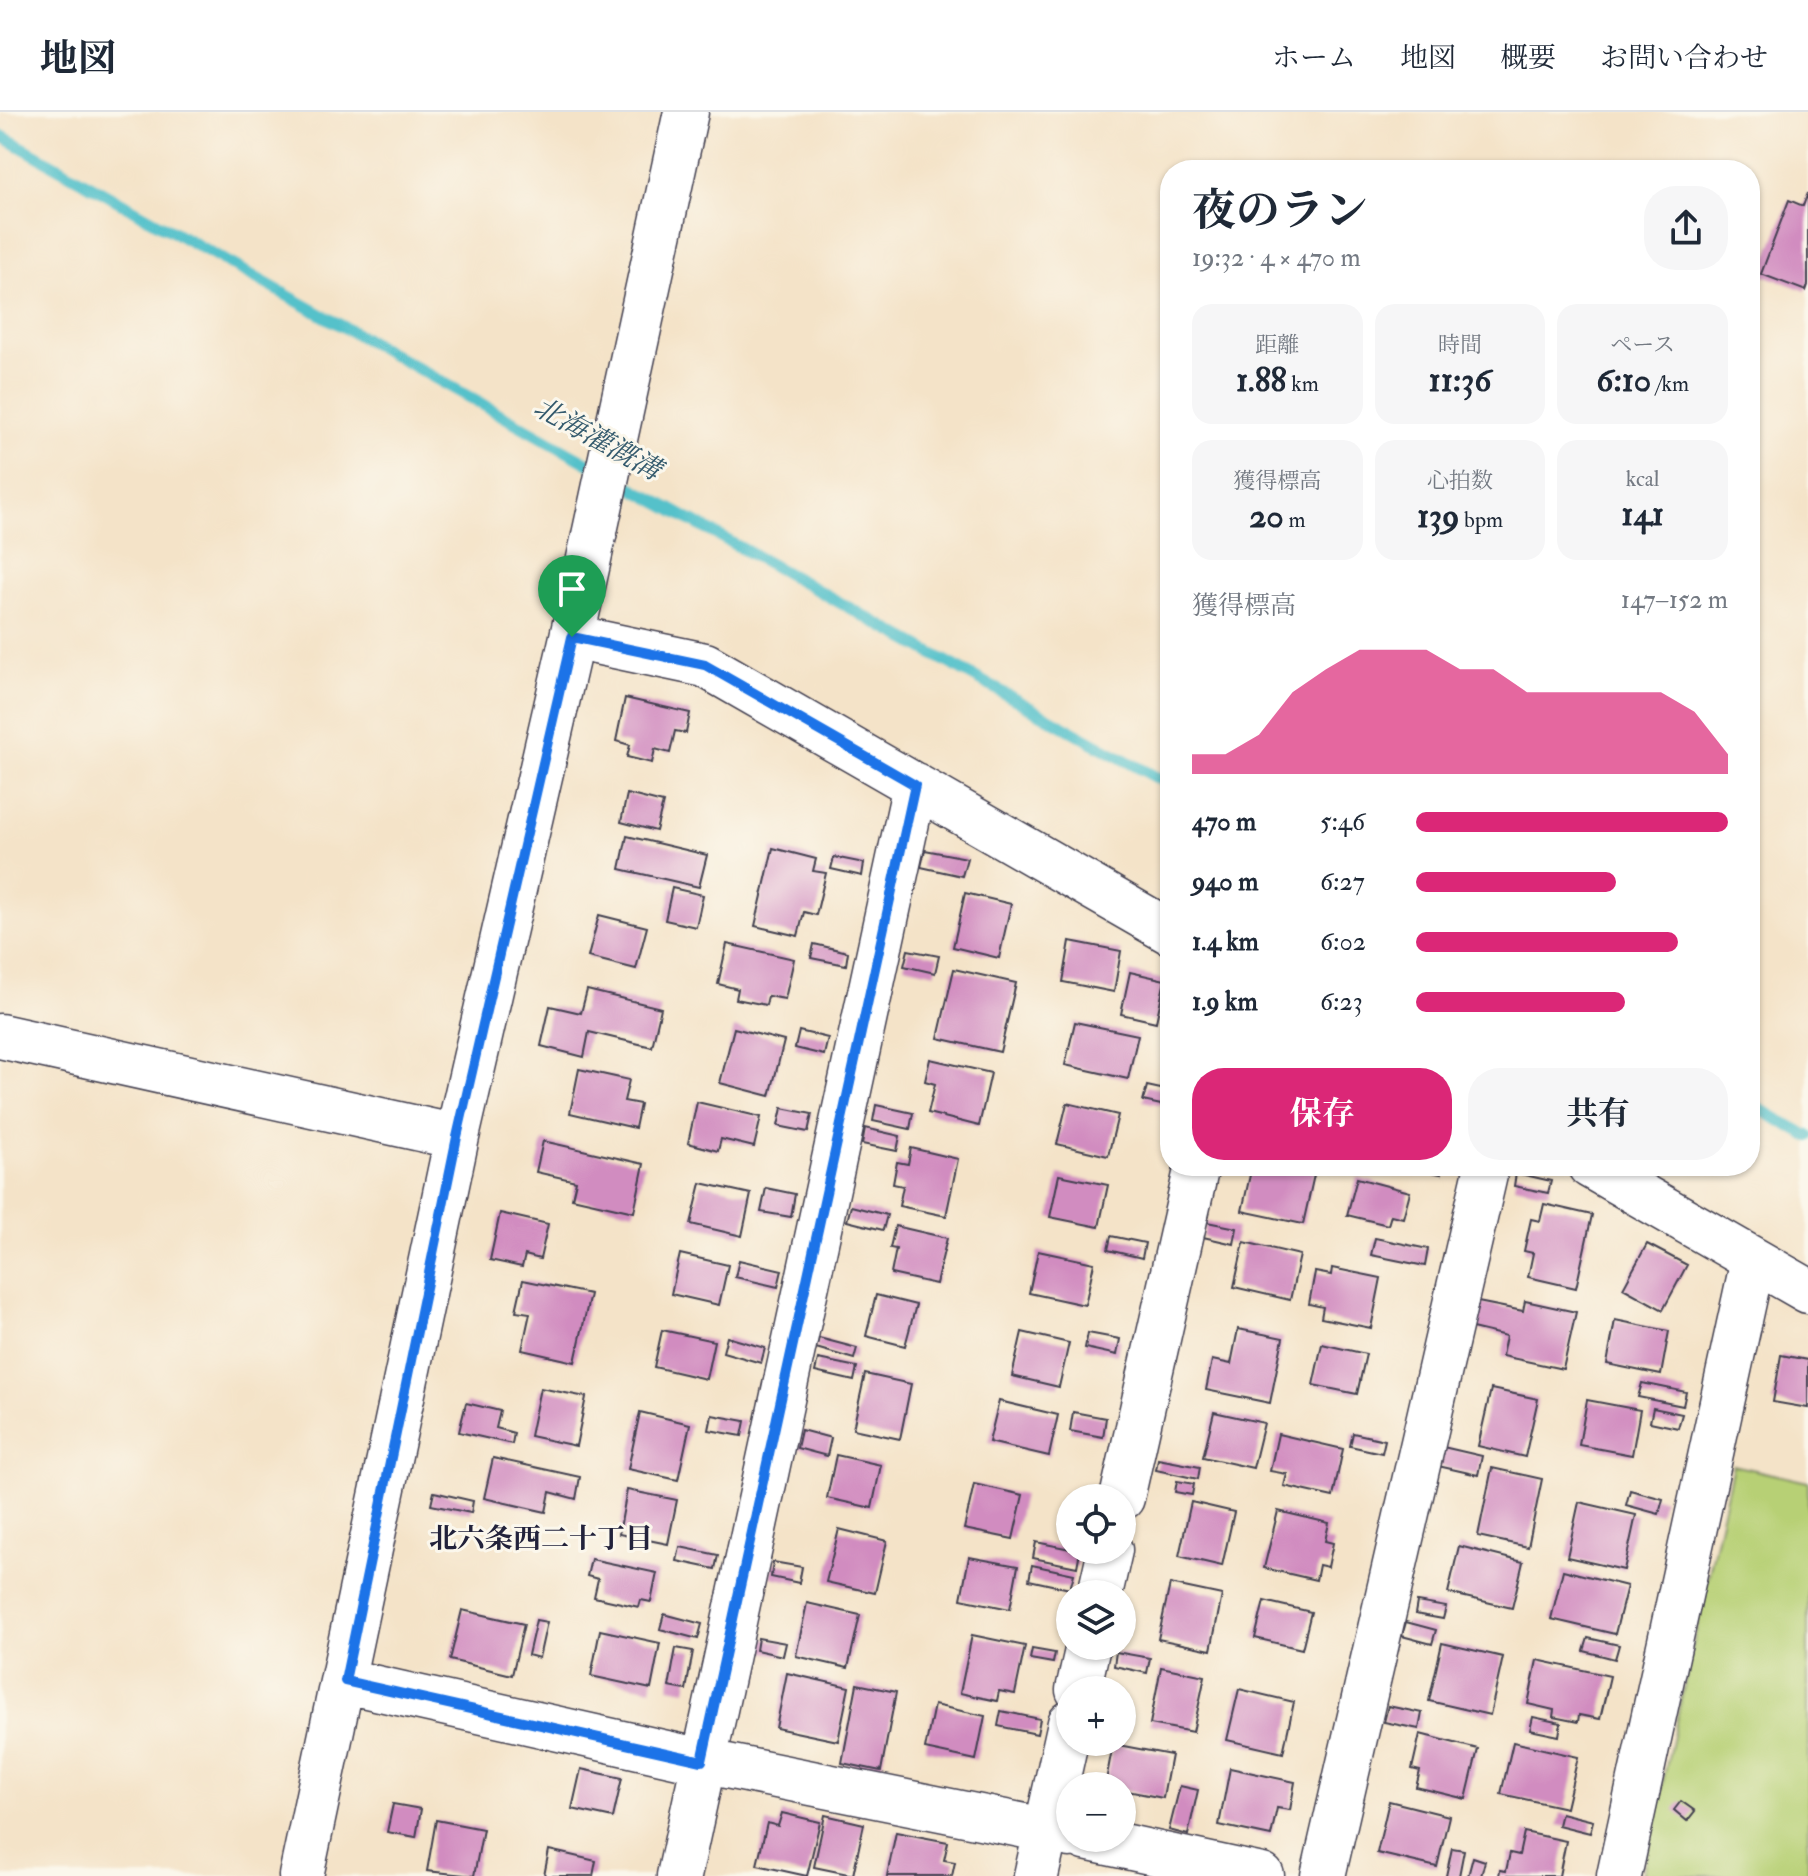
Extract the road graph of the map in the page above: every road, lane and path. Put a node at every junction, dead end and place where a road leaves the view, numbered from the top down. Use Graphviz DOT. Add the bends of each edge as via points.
graph roads {
  1 [pos="686,112"];
  2 [pos="572,637"];
  3 [pos="915,785"];
  4 [pos="1160,926"];
  5 [pos="0,1036"];
  6 [pos="457,1137"];
  7 [pos="1195,1176"];
  8 [pos="1485,1176"];
  9 [pos="1607,1176"];
  10 [pos="1753,1260"];
  11 [pos="1808,1291"];
  12 [pos="1125,1484"];
  13 [pos="345,1681"];
  14 [pos="702,1761"];
  15 [pos="1056,1832"];
  16 [pos="1056,1849"];
  17 [pos="1136,1849"];
  18 [pos="301,1876"];
  19 [pos="679,1876"];
  20 [pos="1036,1876"];
  21 [pos="1262,1876"];
  22 [pos="1323,1876"];
  23 [pos="1619,1876"];
  1 -- 2 [label="street"];
  2 -- 3 [label="street" via="705,665"];
  2 -- 6 [label="street"];
  3 -- 4 [label="street"];
  3 -- 14 [label="street"];
  5 -- 6 [label="street"];
  6 -- 13 [label="street"];
  7 -- 12 [label="street"];
  8 -- 22 [label="street"];
  9 -- 10 [label="street"];
  10 -- 11 [label="street"];
  10 -- 23 [label="street"];
  13 -- 14 [label="street"];
  13 -- 18 [label="street"];
  14 -- 15 [label="street"];
  14 -- 19 [label="street"];
  16 -- 20 [label="street"];
  17 -- 21 [label="street"];
}
